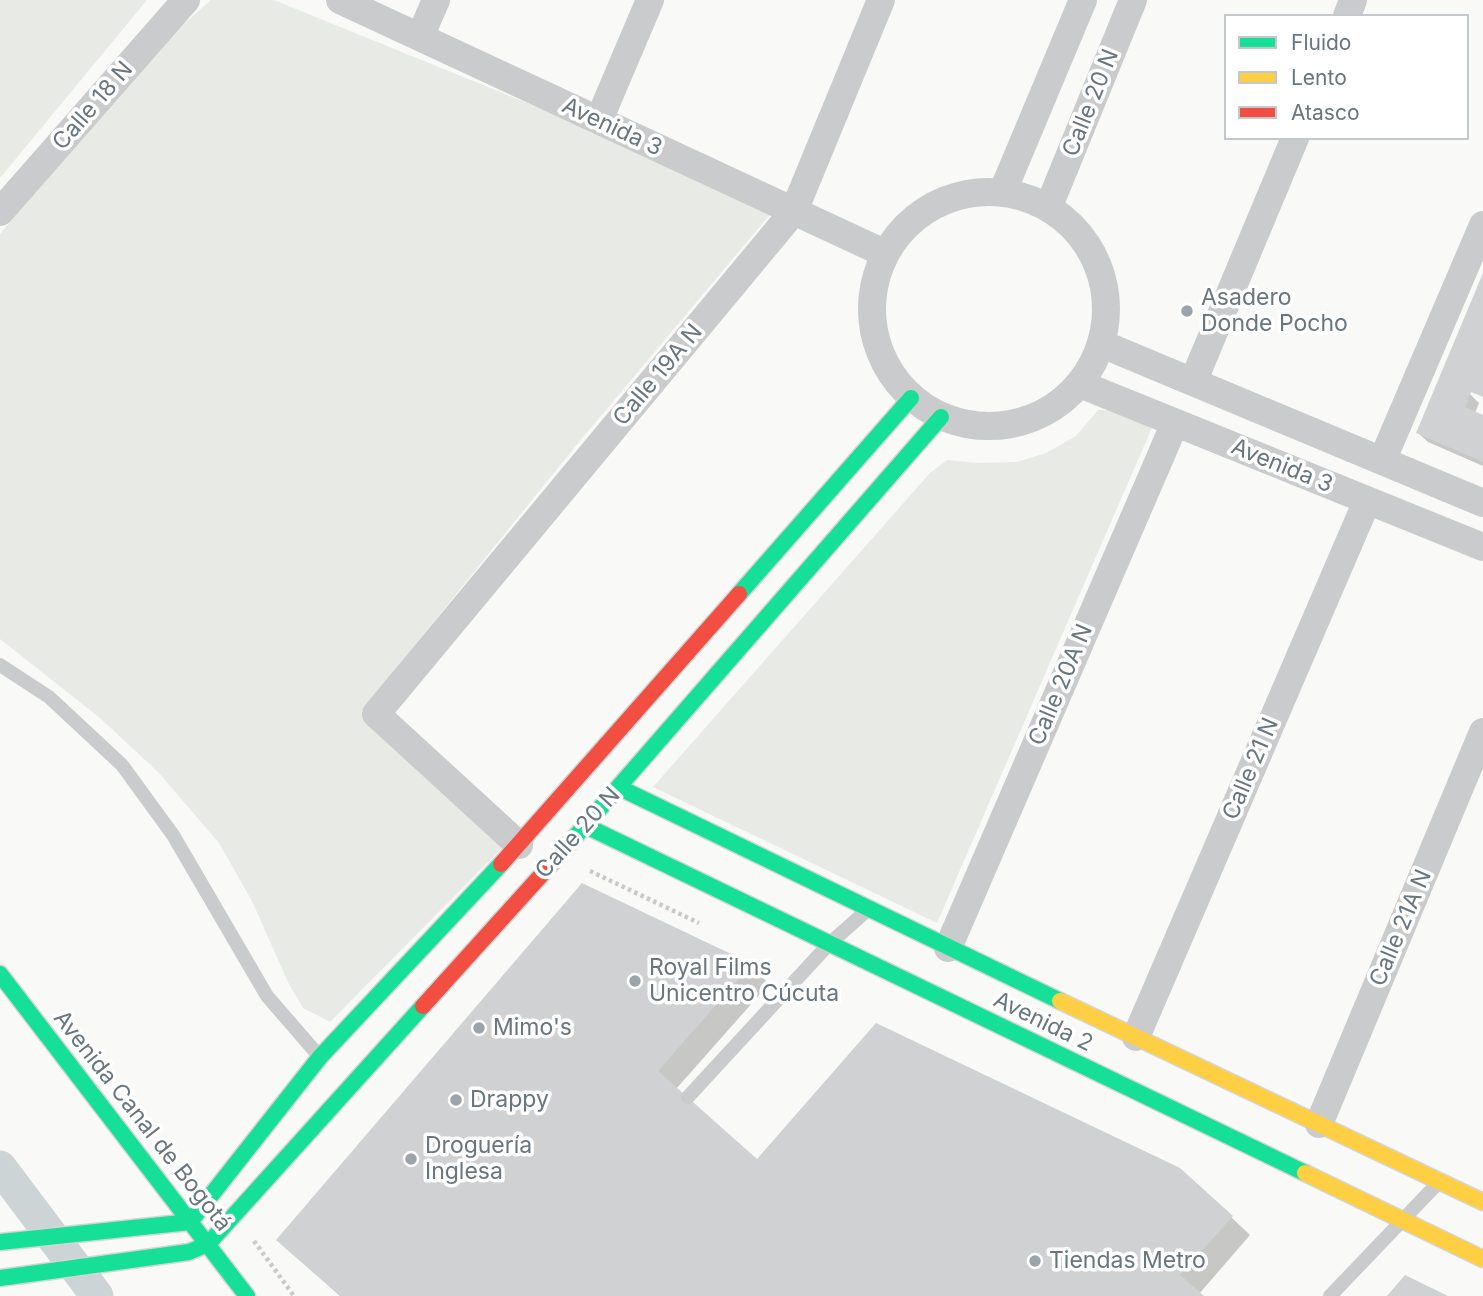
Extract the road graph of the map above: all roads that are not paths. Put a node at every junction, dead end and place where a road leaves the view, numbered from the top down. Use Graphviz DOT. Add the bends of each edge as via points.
graph roads {
  1 [pos="186,0"];
  2 [pos="340,0"];
  3 [pos="436,0"];
  4 [pos="650,0"];
  5 [pos="881,0"];
  6 [pos="1083,0"];
  7 [pos="1133,0"];
  8 [pos="421,37"];
  9 [pos="599,121"];
  10 [pos="1294,140"];
  11 [pos="1003,191"];
  12 [pos="1049,206"];
  13 [pos="794,211"];
  14 [pos="0,212"];
  15 [pos="1483,225"];
  16 [pos="884,253"];
  17 [pos="1102,344"];
  18 [pos="1193,382"];
  19 [pos="1080,384"];
  20 [pos="911,398"];
  21 [pos="941,417"];
  22 [pos="1175,423"];
  23 [pos="1382,461"];
  24 [pos="1367,501"];
  25 [pos="1483,503"];
  26 [pos="1483,548"];
  27 [pos="0,665"];
  28 [pos="1483,732"];
  29 [pos="620,788"];
  30 [pos="584,825"];
  31 [pos="519,845"];
  32 [pos="868,909"];
  33 [pos="829,944"];
  34 [pos="947,947"];
  35 [pos="0,974"];
  36 [pos="1136,1037"];
  37 [pos="320,1057"];
  38 [pos="688,1097"];
  39 [pos="1319,1124"];
  40 [pos="1440,1181"];
  41 [pos="1483,1202"];
  42 [pos="1403,1219"];
  43 [pos="190,1222"];
  44 [pos="0,1241"];
  45 [pos="208,1244"];
  46 [pos="1483,1259"];
  47 [pos="0,1278"];
  48 [pos="247,1296"];
  49 [pos="1330,1296"];
  1 -- 14 [label="street, Calle 18 N"];
  2 -- 8 [label="street, Avenida 3"];
  3 -- 8 [label="street"];
  4 -- 9 [label="street"];
  5 -- 13 [label="street, Calle 19A N"];
  6 -- 11 [label="street, Calle 20 N"];
  7 -- 12 [label="street, Calle 20 N"];
  8 -- 9 [label="street, Avenida 3"];
  9 -- 13 [label="street, Avenida 3"];
  10 -- 18 [label="street"];
  11 -- 12 [label="street"];
  11 -- 16 [label="street" via="968,192 935,204 906,225"];
  12 -- 17 [label="street" via="1079,232 1099,265 1107,305"];
  13 -- 16 [label="street, Avenida 3"];
  13 -- 31 [label="street, Calle 19A N" via="376,714"];
  15 -- 23 [label="street"];
  16 -- 20 [label="street" via="872,291 873,330 886,367"];
  17 -- 18 [label="street, Avenida 3"];
  17 -- 19 [label="street"];
  18 -- 23 [label="street, Avenida 3"];
  19 -- 21 [label="street" via="1051,410 1016,425 978,427"];
  19 -- 22 [label="street, Avenida 3"];
  20 -- 21 [label="street"];
  20 -- 31 [label="street, Calle 20 N"];
  21 -- 29 [label="street, Calle 20 N"];
  22 -- 24 [label="street, Avenida 3"];
  22 -- 34 [label="street, Calle 20A N"];
  23 -- 25 [label="street, Avenida 3"];
  24 -- 26 [label="street, Avenida 3"];
  24 -- 36 [label="street, Calle 21 N"];
  27 -- 37 [label="lane" via="49,697 122,765 173,835 267,996"];
  28 -- 39 [label="street, Calle 21A N"];
  29 -- 30 [label="street, Calle 20 N"];
  29 -- 32 [label="street, Avenida 2"];
  30 -- 33 [label="street, Avenida 2"];
  30 -- 45 [label="street, Calle 20 N"];
  31 -- 37 [label="street, Calle 20 N"];
  32 -- 33 [label="lane"];
  32 -- 34 [label="street, Avenida 2"];
  33 -- 38 [label="lane"];
  33 -- 42 [label="street, Avenida 2"];
  34 -- 36 [label="street, Avenida 2"];
  35 -- 43 [label="street, Avenida Canal de Bogotá"];
  36 -- 39 [label="street, Avenida 2"];
  37 -- 43 [label="street, Calle 20 N"];
  39 -- 40 [label="street, Avenida 2"];
  40 -- 41 [label="street, Avenida 2"];
  40 -- 42 [label="lane"];
  42 -- 46 [label="street, Avenida 2"];
  42 -- 49 [label="lane"];
  43 -- 44 [label="street"];
  43 -- 45 [label="street, Avenida Canal de Bogotá"];
  45 -- 47 [label="street" via="188,1252"];
  45 -- 48 [label="street, Avenida Canal de Bogotá"];
}
